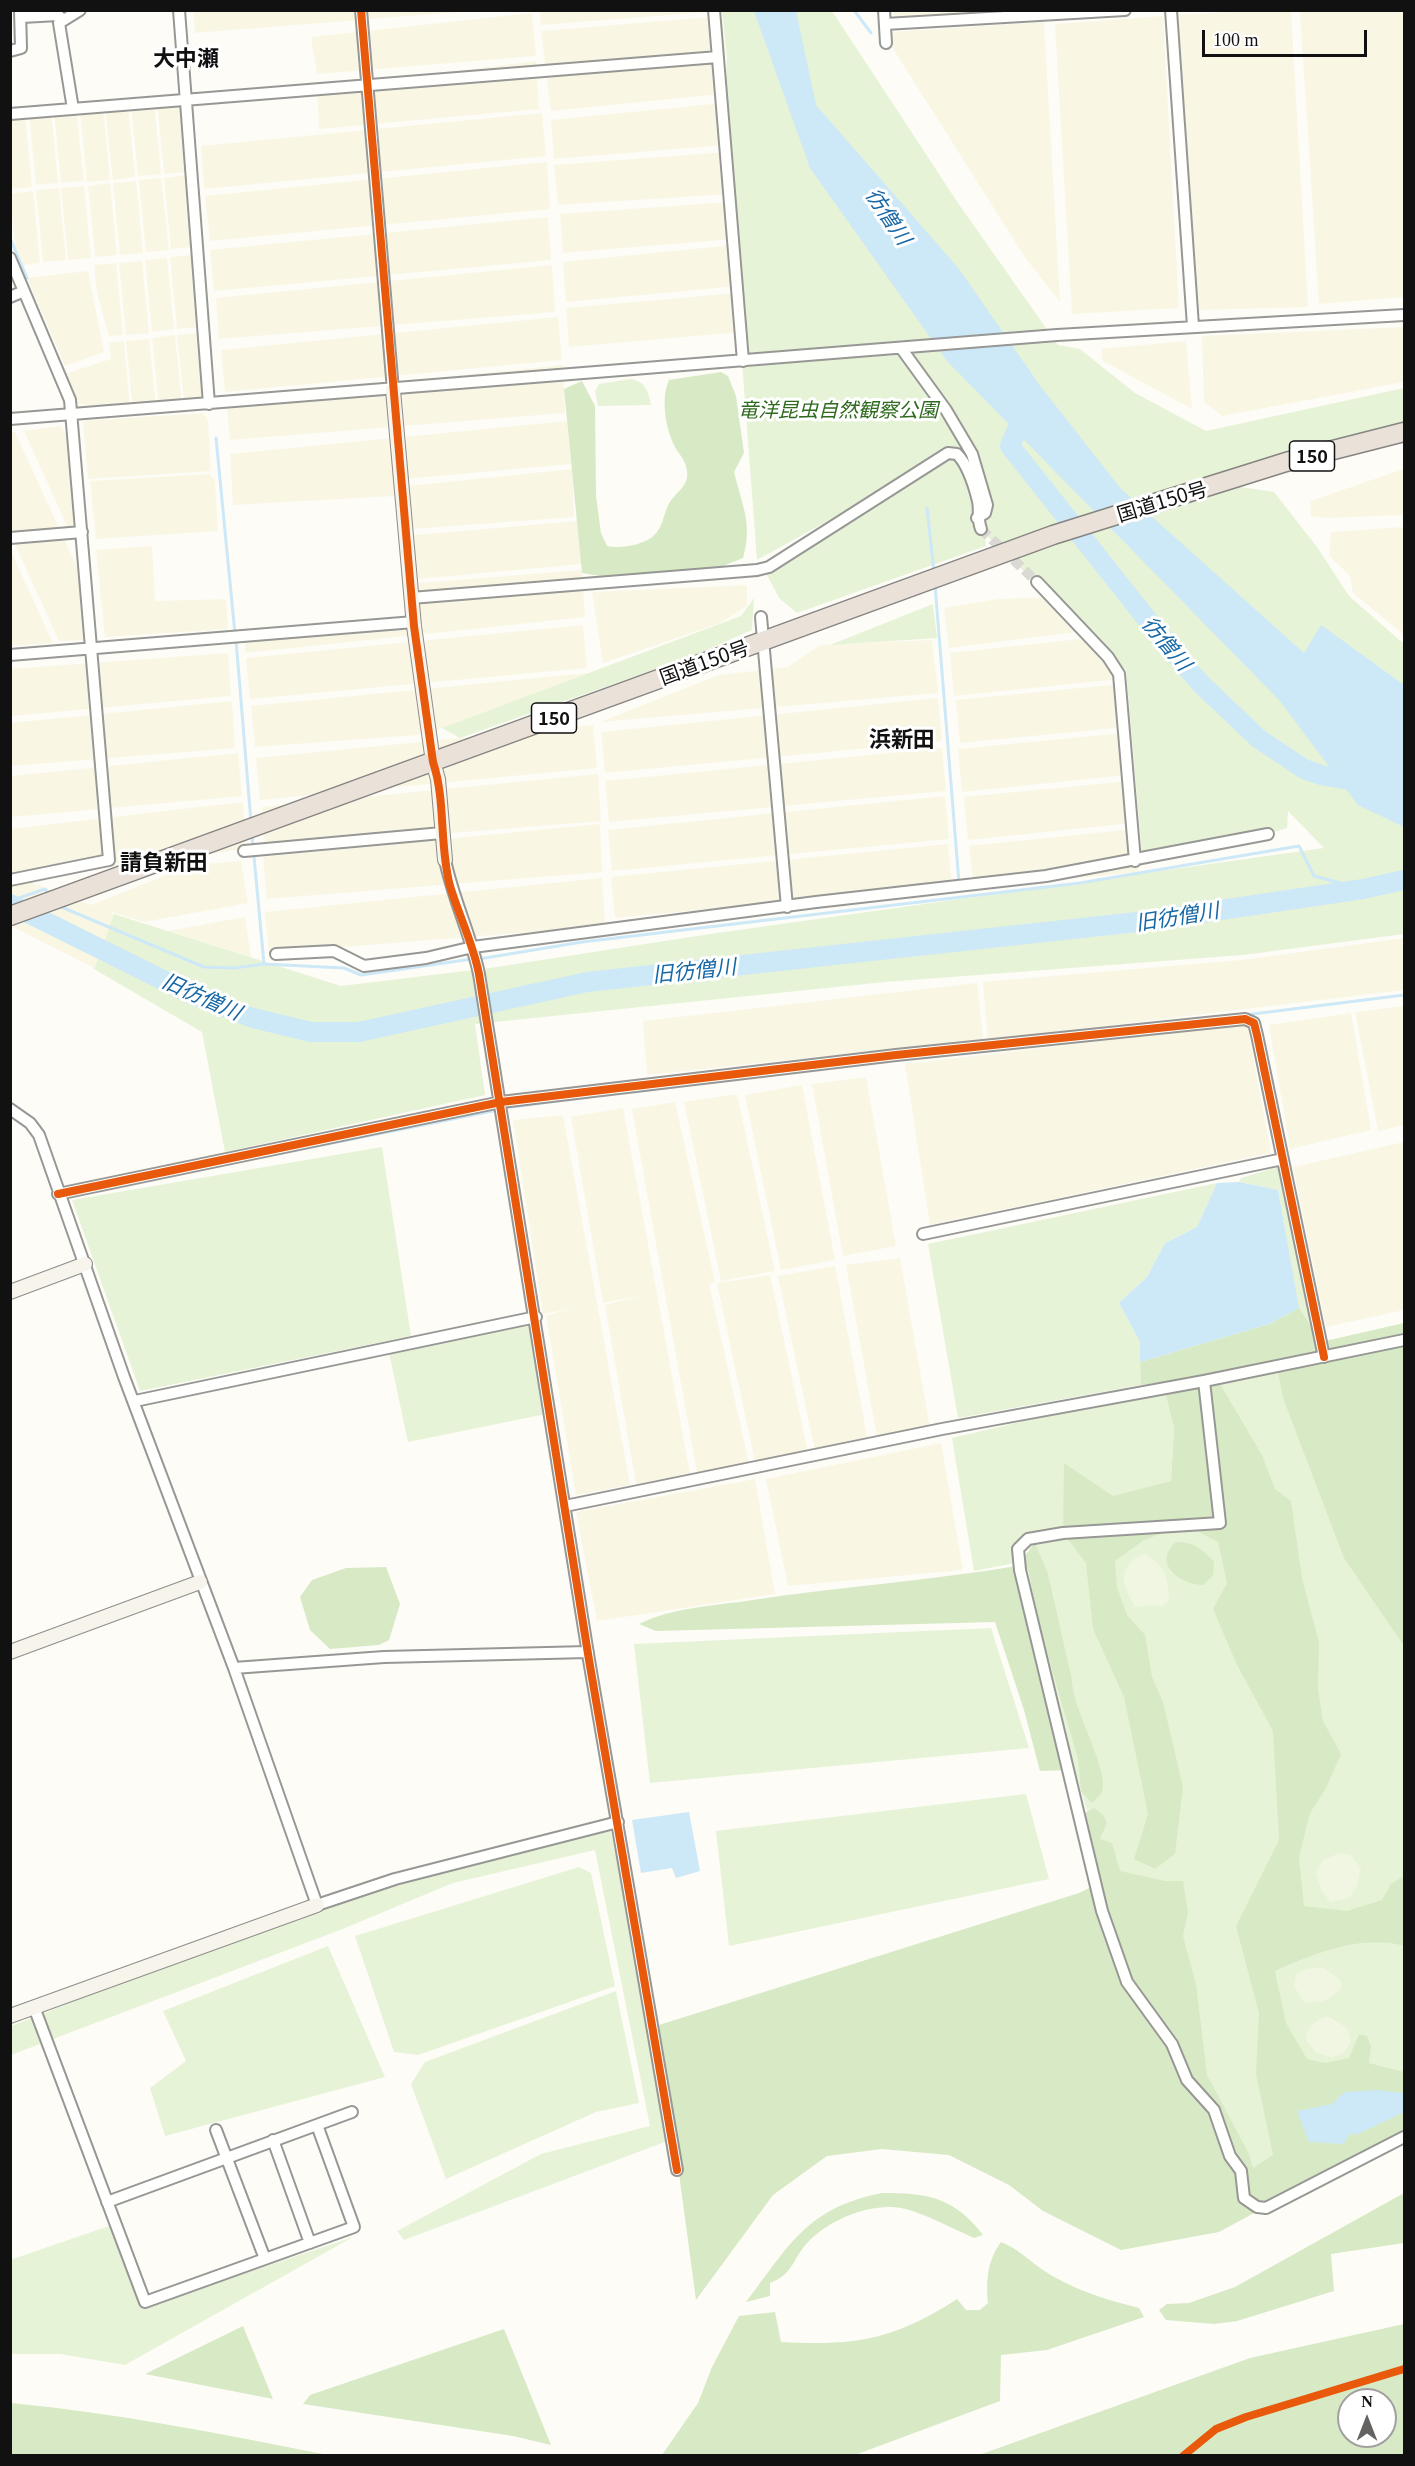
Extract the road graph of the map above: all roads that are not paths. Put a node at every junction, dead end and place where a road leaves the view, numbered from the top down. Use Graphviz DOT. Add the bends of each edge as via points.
graph roads {
  1 [pos="80,10"];
  2 [pos="179,10"];
  3 [pos="361,10"];
  4 [pos="714,10"];
  5 [pos="884,10"];
  6 [pos="1125,10"];
  7 [pos="1171,10"];
  8 [pos="21,14"];
  9 [pos="62,19"];
  10 [pos="885,24"];
  11 [pos="886,43"];
  12 [pos="10,51"];
  13 [pos="718,57"];
  14 [pos="367,85"];
  15 [pos="187,100"];
  16 [pos="73,109"];
  17 [pos="10,114"];
  18 [pos="10,258"];
  19 [pos="24,291"];
  20 [pos="10,297"];
  21 [pos="1404,315"];
  22 [pos="1192,326"];
  23 [pos="901,348"];
  24 [pos="743,361"];
  25 [pos="393,390"];
  26 [pos="209,404"];
  27 [pos="72,414"];
  28 [pos="10,419"];
  29 [pos="1404,432"];
  30 [pos="977,518"];
  31 [pos="981,529"];
  32 [pos="82,532"];
  33 [pos="10,538"];
  34 [pos="1037,582"];
  35 [pos="411,598"];
  36 [pos="761,617"];
  37 [pos="414,622"];
  38 [pos="762,641"];
  39 [pos="92,648"];
  40 [pos="10,655"];
  41 [pos="433,762"];
  42 [pos="442,833"];
  43 [pos="1268,834"];
  44 [pos="244,851"];
  45 [pos="445,860"];
  46 [pos="1136,861"];
  47 [pos="10,880"];
  48 [pos="787,907"];
  49 [pos="10,916"];
  50 [pos="473,947"];
  51 [pos="276,954"];
  52 [pos="501,1102"];
  53 [pos="12,1112"];
  54 [pos="1283,1159"];
  55 [pos="58,1194"];
  56 [pos="923,1234"];
  57 [pos="85,1264"];
  58 [pos="10,1292"];
  59 [pos="536,1317"];
  60 [pos="1404,1340"];
  61 [pos="1324,1357"];
  62 [pos="1204,1381"];
  63 [pos="135,1401"];
  64 [pos="565,1506"];
  65 [pos="200,1582"];
  66 [pos="10,1652"];
  67 [pos="588,1652"];
  68 [pos="234,1668"];
  69 [pos="618,1822"];
  70 [pos="317,1905"];
  71 [pos="34,2007"];
  72 [pos="10,2016"];
  73 [pos="352,2112"];
  74 [pos="317,2125"];
  75 [pos="216,2130"];
  76 [pos="1404,2137"];
  77 [pos="273,2140"];
  78 [pos="225,2157"];
  79 [pos="677,2170"];
  80 [pos="107,2202"];
  81 [pos="310,2243"];
  82 [pos="265,2259"];
  1 -- 9 [label="street"];
  2 -- 15 [label="street"];
  3 -- 14 [label="street"];
  4 -- 13 [label="street"];
  5 -- 10 [label="street"];
  6 -- 10 [label="street"];
  7 -- 22 [label="street"];
  8 -- 9 [label="street" via="58,15"];
  8 -- 12 [label="street" via="21,48"];
  9 -- 16 [label="street" via="59,23"];
  10 -- 11 [label="street"];
  13 -- 14 [label="street"];
  13 -- 24 [label="street"];
  14 -- 15 [label="street"];
  14 -- 25 [label="street"];
  15 -- 16 [label="street"];
  15 -- 26 [label="street"];
  16 -- 17 [label="street"];
  18 -- 19 [label="street"];
  19 -- 20 [label="street"];
  19 -- 27 [label="street" via="70,400"];
  21 -- 22 [label="street"];
  22 -- 23 [label="street"];
  23 -- 24 [label="street"];
  23 -- 30 [label="street" via="972,454 987,506"];
  24 -- 25 [label="street"];
  25 -- 26 [label="street"];
  25 -- 35 [label="street"];
  26 -- 27 [label="street"];
  27 -- 28 [label="street"];
  27 -- 32 [label="street"];
  29 -- 38 [label="highway, 国道150号 / 150" via="1220,482 1053,535"];
  30 -- 31 [label="street"];
  30 -- 35 [label="street" via="979,504 967,468 957,454 948,453 769,567"];
  32 -- 33 [label="street"];
  32 -- 39 [label="street"];
  34 -- 46 [label="street" via="1119,674"];
  35 -- 37 [label="street"];
  36 -- 38 [label="street"];
  37 -- 39 [label="street"];
  37 -- 41 [label="street"];
  38 -- 41 [label="highway, 国道150号 / 150"];
  38 -- 48 [label="street"];
  39 -- 40 [label="street"];
  39 -- 47 [label="street" via="109,860"];
  41 -- 42 [label="street"];
  41 -- 49 [label="highway, 国道150号 / 150"];
  42 -- 44 [label="street"];
  42 -- 45 [label="street"];
  43 -- 46 [label="street"];
  45 -- 50 [label="street" via="450,886"];
  46 -- 48 [label="street" via="1046,876"];
  48 -- 50 [label="street"];
  50 -- 51 [label="street" via="364,966 334,951"];
  50 -- 52 [label="street"];
  52 -- 54 [label="street" via="1245,1019 1254,1023"];
  52 -- 55 [label="street"];
  52 -- 59 [label="street"];
  53 -- 55 [label="street" via="30,1123 39,1136"];
  54 -- 56 [label="street"];
  54 -- 61 [label="street"];
  55 -- 57 [label="street"];
  57 -- 58 [label="street"];
  57 -- 63 [label="street"];
  59 -- 63 [label="street"];
  59 -- 64 [label="street"];
  60 -- 61 [label="street"];
  61 -- 62 [label="street"];
  62 -- 64 [label="street" via="942,1429"];
  62 -- 76 [label="street" via="1220,1523 1064,1533 1028,1539 1018,1550 1102,1911 1126,1982 1172,2044 1187,2080 1214,2110 1230,2156 1241,2171 1244,2198 1266,2208"];
  63 -- 65 [label="street"];
  64 -- 67 [label="street"];
  65 -- 66 [label="street"];
  65 -- 68 [label="street"];
  67 -- 68 [label="street" via="384,1657"];
  67 -- 69 [label="street"];
  68 -- 70 [label="street"];
  69 -- 70 [label="street" via="395,1879"];
  69 -- 79 [label="street"];
  70 -- 71 [label="street"];
  71 -- 72 [label="street"];
  71 -- 80 [label="street"];
  73 -- 74 [label="street"];
  74 -- 77 [label="street"];
  74 -- 81 [label="street" via="354,2227"];
  75 -- 78 [label="street"];
  77 -- 78 [label="street"];
  77 -- 81 [label="street"];
  78 -- 80 [label="street"];
  78 -- 82 [label="street"];
  80 -- 82 [label="street" via="145,2302"];
  81 -- 82 [label="street"];
}
